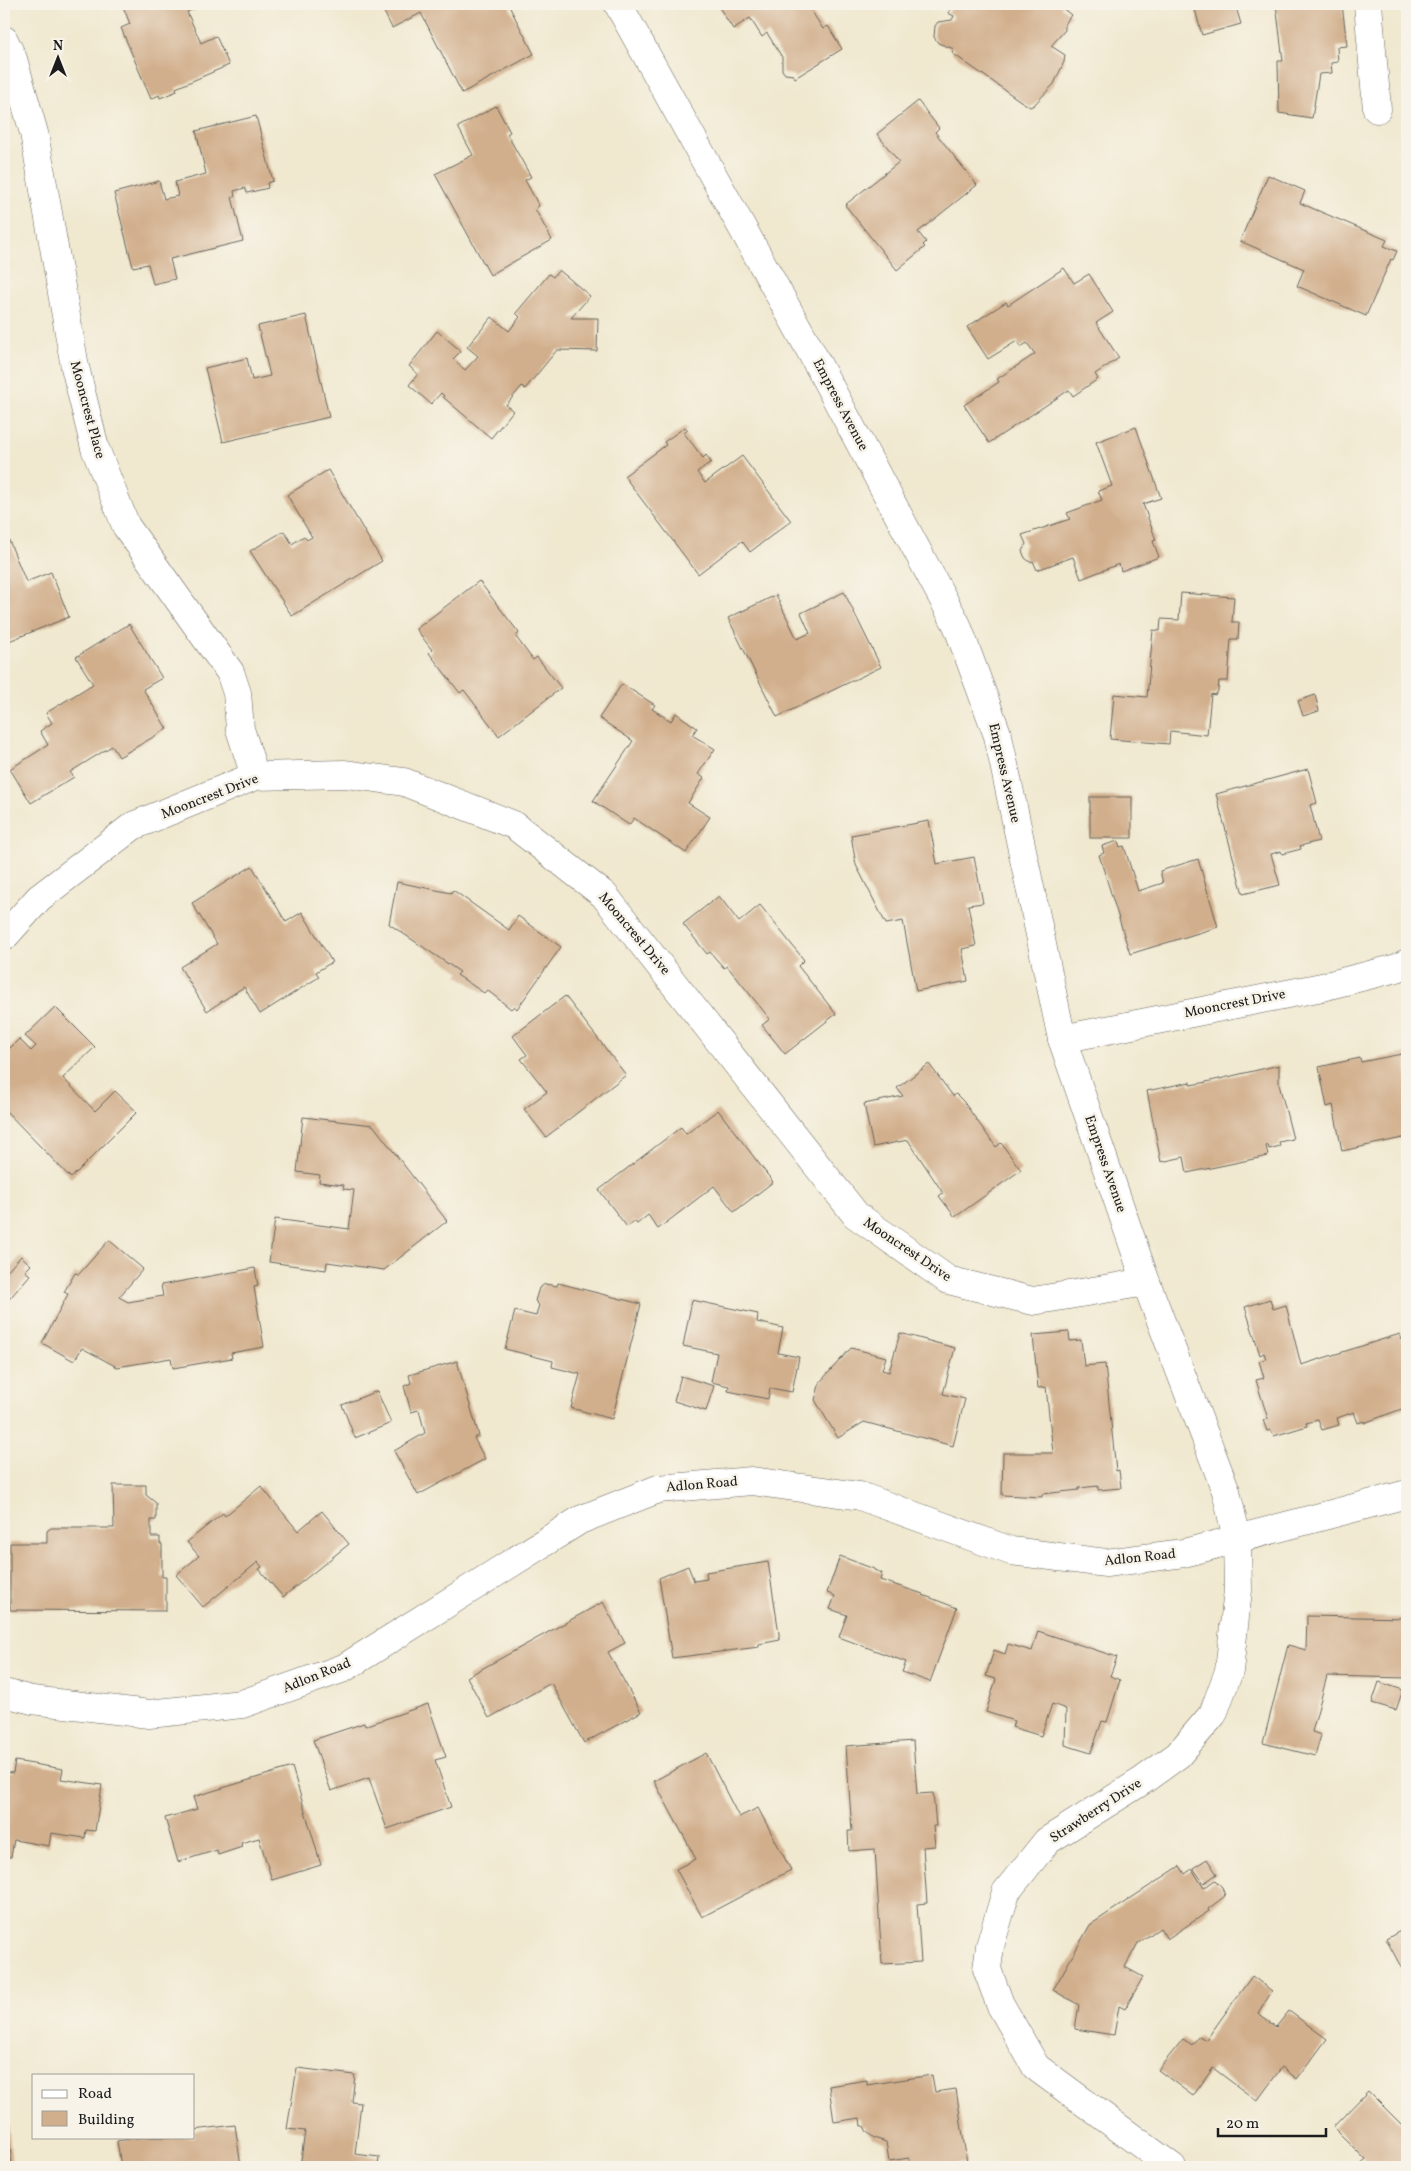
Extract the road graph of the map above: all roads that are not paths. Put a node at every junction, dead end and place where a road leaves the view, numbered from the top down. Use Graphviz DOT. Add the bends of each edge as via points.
graph roads {
  1 [pos="618,4"];
  2 [pos="1368,4"];
  3 [pos="4,40"];
  4 [pos="1377,109"];
  5 [pos="254,776"];
  6 [pos="4,937"];
  7 [pos="1407,963"];
  8 [pos="1062,1038"];
  9 [pos="1146,1282"];
  10 [pos="1407,1494"];
  11 [pos="1237,1540"];
  12 [pos="4,1693"];
  13 [pos="1172,2167"];
  1 -- 8 [label="street, Empress Avenue" via="809,348 957,625 998,736"];
  2 -- 4 [label="street"];
  3 -- 5 [label="street, Mooncrest Place" via="13,59 34,133 75,367 95,448 126,526 230,672 237,693 240,729"];
  5 -- 6 [label="street, Mooncrest Drive" via="133,826 39,898"];
  5 -- 9 [label="street, Mooncrest Drive" via="345,774 404,782 514,825 604,895 856,1216 948,1280 1032,1301"];
  7 -- 8 [label="street, Mooncrest Drive" via="1322,987"];
  8 -- 9 [label="street, Empress Avenue"];
  9 -- 11 [label="street, Empress Avenue" via="1226,1491"];
  10 -- 11 [label="street, Adlon Road"];
  11 -- 12 [label="street, Adlon Road" via="1184,1553 1106,1563 1011,1551 860,1496 752,1480 658,1490 580,1520 344,1668 242,1704 148,1714 32,1700"];
  11 -- 13 [label="street, Strawberry Drive" via="1238,1590 1229,1670 1213,1714 1178,1754 1142,1781 1047,1841 1006,1892 988,1961 1000,2004 1036,2067"];
}
